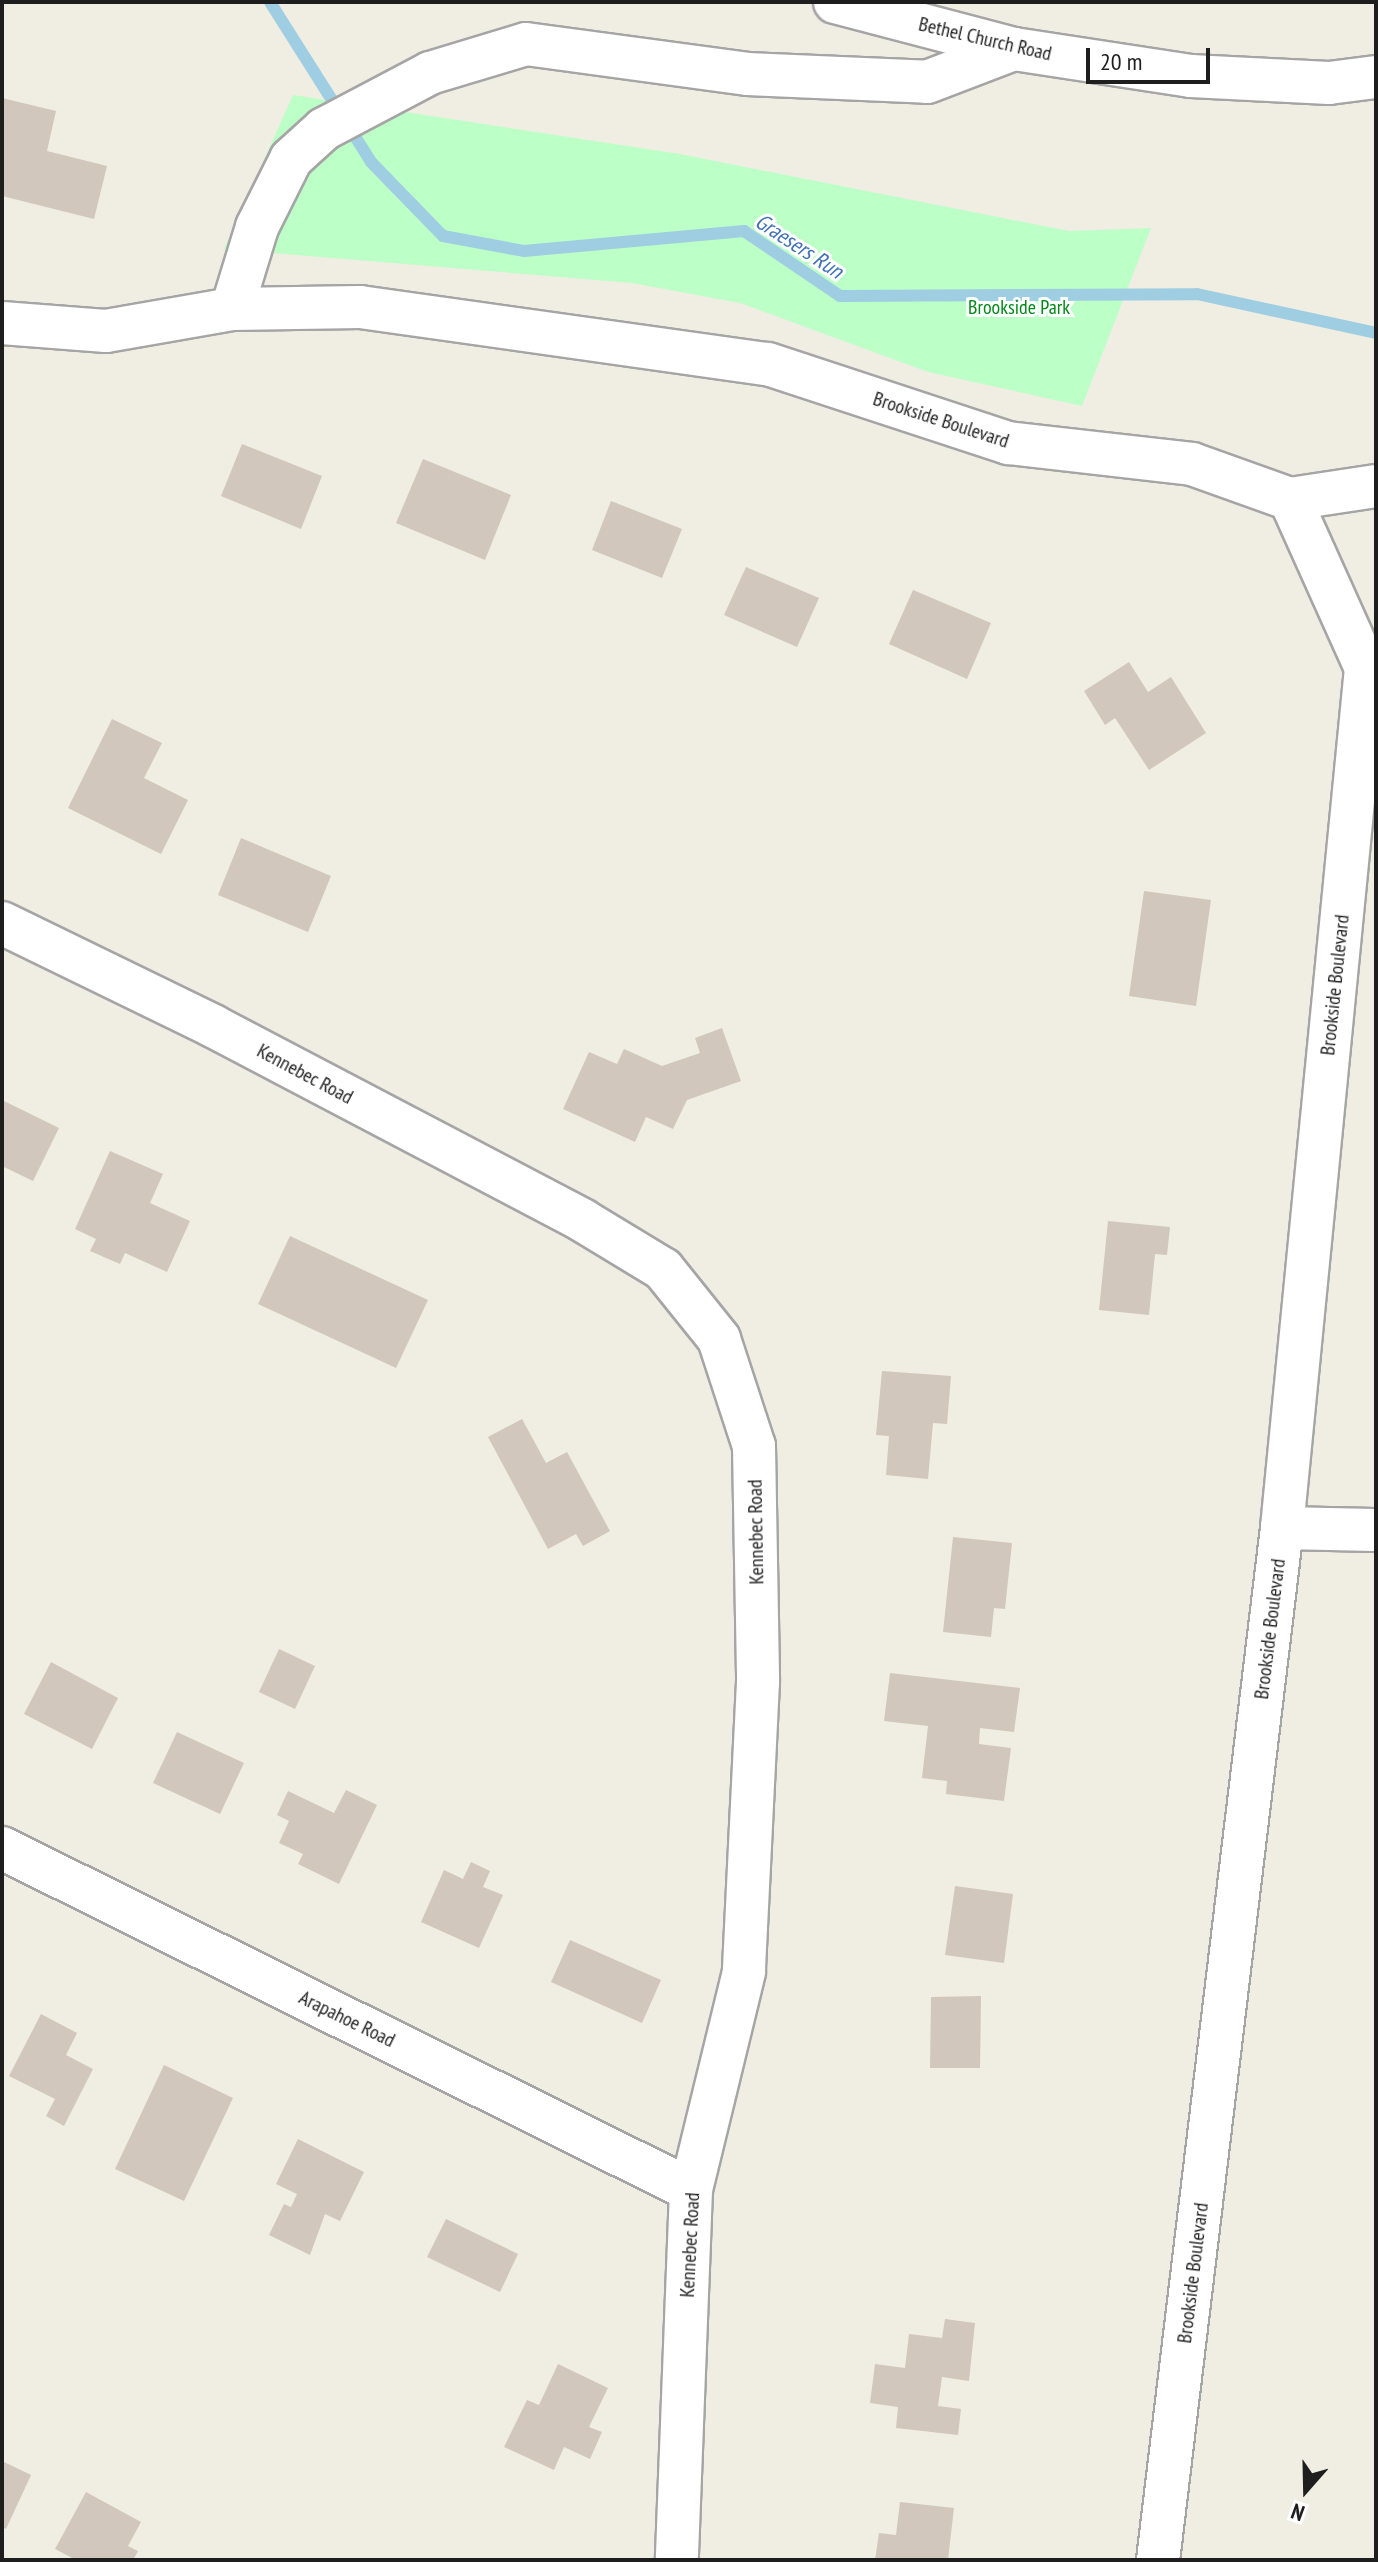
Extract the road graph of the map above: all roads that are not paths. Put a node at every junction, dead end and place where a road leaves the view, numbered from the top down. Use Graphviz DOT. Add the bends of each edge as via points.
graph roads {
  1 [pos="835,2"];
  2 [pos="1014,49"];
  3 [pos="1376,77"];
  4 [pos="232,309"];
  5 [pos="2,323"];
  6 [pos="1376,486"];
  7 [pos="1290,499"];
  8 [pos="2,923"];
  9 [pos="1282,1528"];
  10 [pos="1376,1530"];
  11 [pos="2,1848"];
  12 [pos="691,2190"];
  13 [pos="677,2560"];
  14 [pos="1158,2560"];
  1 -- 2 [label="street, Bethel Church Road"];
  2 -- 3 [label="street, Bethel Church Road" via="1191,76 1329,83"];
  2 -- 4 [label="street" via="927,82 747,74 526,44 430,73 341,120 291,159 257,227"];
  4 -- 5 [label="street, Brookside Boulevard" via="106,331"];
  4 -- 7 [label="street, Brookside Boulevard" via="360,307 768,364 1008,443 1192,464"];
  6 -- 7 [label="street"];
  7 -- 9 [label="street, Brookside Boulevard" via="1366,668"];
  8 -- 12 [label="street, Kennebec Road" via="213,1026 582,1220 663,1269 719,1339 754,1446 758,1682 744,1972"];
  9 -- 10 [label="street"];
  9 -- 14 [label="street, Brookside Boulevard"];
  11 -- 12 [label="street, Arapahoe Road"];
  12 -- 13 [label="street, Kennebec Road"];
}
